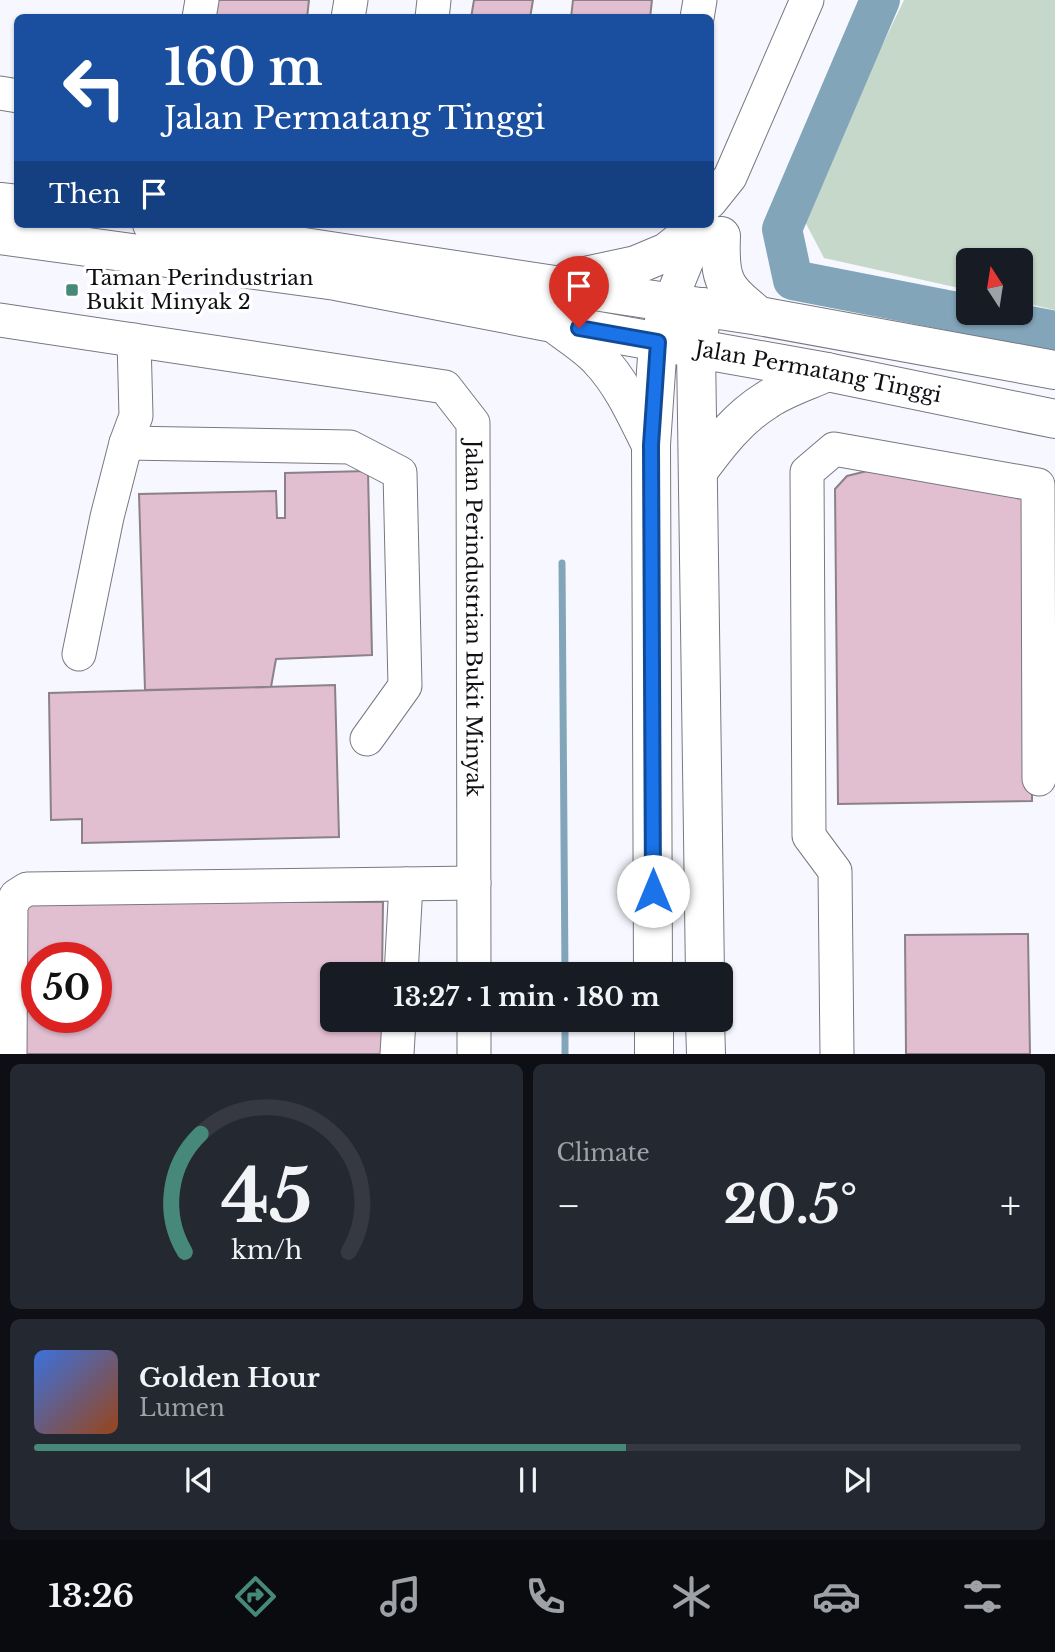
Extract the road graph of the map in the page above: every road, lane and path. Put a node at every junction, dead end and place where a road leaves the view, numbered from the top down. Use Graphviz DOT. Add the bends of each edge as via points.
graph roads {
  1 [pos="807,0"];
  2 [pos="714,211"];
  3 [pos="714,220"];
  4 [pos="178,228"];
  5 [pos="695,228"];
  6 [pos="709,228"];
  7 [pos="0,235"];
  8 [pos="548,284"];
  9 [pos="687,304"];
  10 [pos="759,316"];
  11 [pos="0,320"];
  12 [pos="553,323"];
  13 [pos="134,340"];
  14 [pos="658,342"];
  15 [pos="696,349"];
  16 [pos="1055,370"];
  17 [pos="827,372"];
  18 [pos="1055,419"];
  19 [pos="126,443"];
  20 [pos="651,445"];
  21 [pos="699,470"];
  22 [pos="79,654"];
  23 [pos="368,739"];
  24 [pos="1039,779"];
  25 [pos="474,883"];
  26 [pos="406,884"];
  27 [pos="402,962"];
  28 [pos="474,962"];
  29 [pos="653,962"];
  30 [pos="705,962"];
  31 [pos="398,1032"];
  32 [pos="474,1032"];
  33 [pos="654,1032"];
  34 [pos="705,1032"];
  35 [pos="10,1054"];
  36 [pos="397,1054"];
  37 [pos="474,1054"];
  38 [pos="654,1054"];
  39 [pos="706,1054"];
  40 [pos="837,1054"];
  1 -- 2 [label="street"];
  3 -- 10 [label="main road" via="727,285"];
  4 -- 8 [label="main road, Jalan Permatang Tinggi"];
  5 -- 8 [label="main road" via="667,252 636,265"];
  6 -- 9 [label="street"];
  7 -- 12 [label="main road, Jalan Permatang Tinggi" via="336,281"];
  8 -- 9 [label="main road, Jalan Permatang Tinggi"];
  9 -- 10 [label="main road, Jalan Permatang Tinggi"];
  9 -- 14 [label="main road"];
  9 -- 15 [label="main road"];
  10 -- 16 [label="main road, Jalan Permatang Tinggi"];
  11 -- 13 [label="street, Jalan Perindustrian Bukit Minyak"];
  12 -- 14 [label="main road, Jalan Permatang Tinggi"];
  12 -- 20 [label="main road" via="598,358 616,380"];
  13 -- 19 [label="street" via="136,416"];
  13 -- 25 [label="street, Jalan Perindustrian Bukit Minyak" via="445,387 473,423"];
  14 -- 15 [label="main road, Jalan Permatang Tinggi"];
  14 -- 20 [label="main road"];
  15 -- 17 [label="main road, Jalan Permatang Tinggi"];
  15 -- 21 [label="main road"];
  17 -- 18 [label="main road, Jalan Permatang Tinggi"];
  17 -- 21 [label="main road" via="768,399 742,418"];
  19 -- 22 [label="street"];
  19 -- 23 [label="street" via="350,447 400,473 405,685"];
  20 -- 29 [label="main road"];
  21 -- 30 [label="main road"];
  24 -- 40 [label="street" via="1038,485 834,449 807,472 809,836 835,871"];
  25 -- 26 [label="street"];
  25 -- 28 [label="street, Jalan Perindustrian Bukit Minyak"];
  26 -- 27 [label="street"];
  26 -- 35 [label="street" via="27,889 11,906"];
  31 -- 36 [label="street"];
  32 -- 37 [label="street"];
  33 -- 38 [label="main road"];
  34 -- 39 [label="main road"];
}
